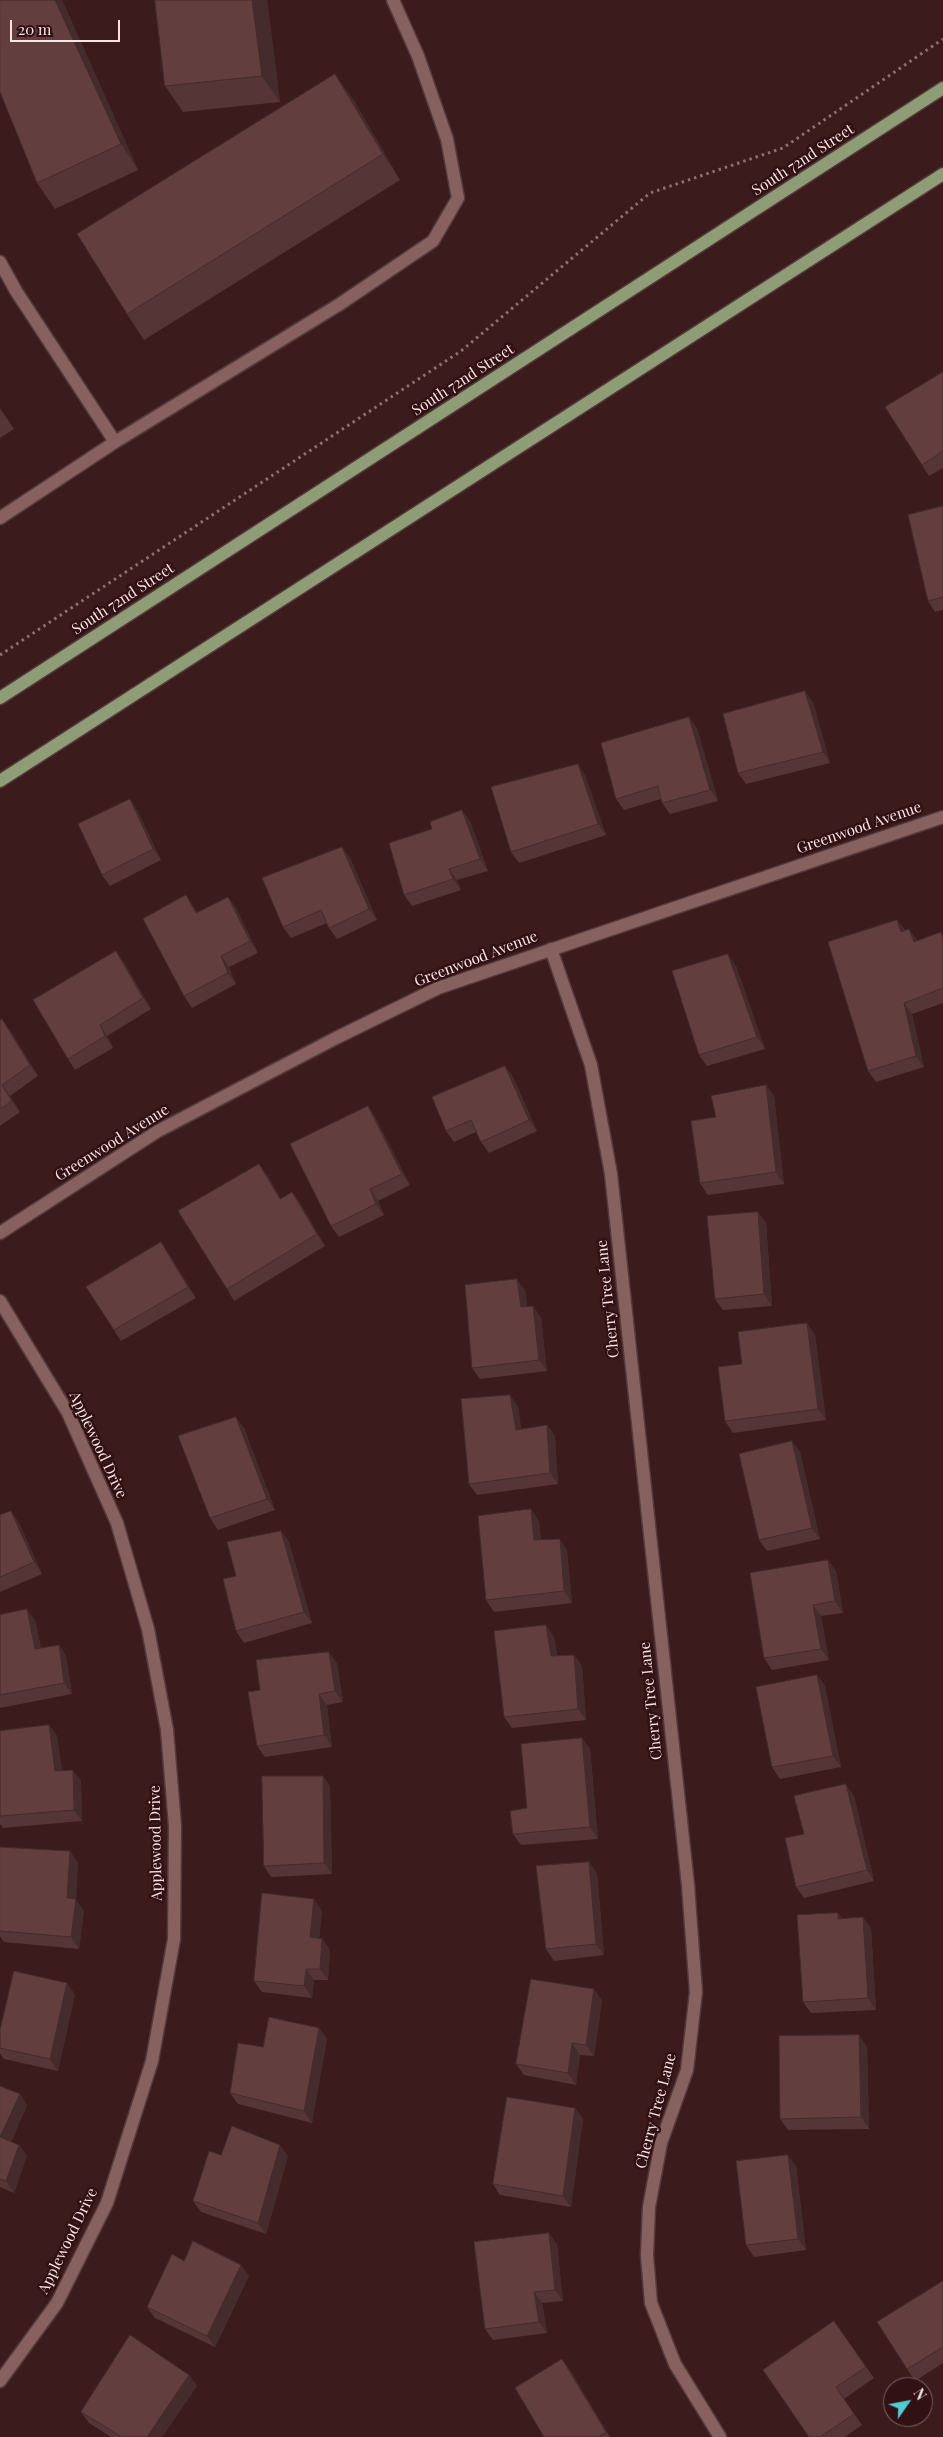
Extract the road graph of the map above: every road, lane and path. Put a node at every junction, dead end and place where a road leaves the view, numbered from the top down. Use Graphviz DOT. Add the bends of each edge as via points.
graph roads {
  1 [pos="392,0"];
  2 [pos="943,39"];
  3 [pos="943,88"];
  4 [pos="943,174"];
  5 [pos="0,262"];
  6 [pos="115,442"];
  7 [pos="0,518"];
  8 [pos="0,654"];
  9 [pos="0,698"];
  10 [pos="0,781"];
  11 [pos="943,817"];
  12 [pos="550,948"];
  13 [pos="0,1233"];
  14 [pos="0,1301"];
  15 [pos="0,2381"];
  16 [pos="720,2437"];
  1 -- 6 [label="street" via="418,56 448,139 458,198 433,241 340,304"];
  2 -- 8 [label="path" via="782,148 650,193 461,351"];
  3 -- 9 [label="main road, South 72nd Street"];
  4 -- 10 [label="main road"];
  5 -- 6 [label="street"];
  6 -- 7 [label="street"];
  11 -- 12 [label="street, Greenwood Avenue"];
  12 -- 13 [label="street, Greenwood Avenue" via="438,988 328,1042 158,1131"];
  12 -- 16 [label="street, Cherry Tree Lane" via="591,1065 611,1174 688,1885 696,1992 687,2070 661,2143 649,2207 647,2255 651,2303 674,2364"];
  14 -- 15 [label="street, Applewood Drive" via="68,1413 117,1522 148,1629 167,1730 175,1826 174,1939 152,2061 107,2203 57,2303"];
}
